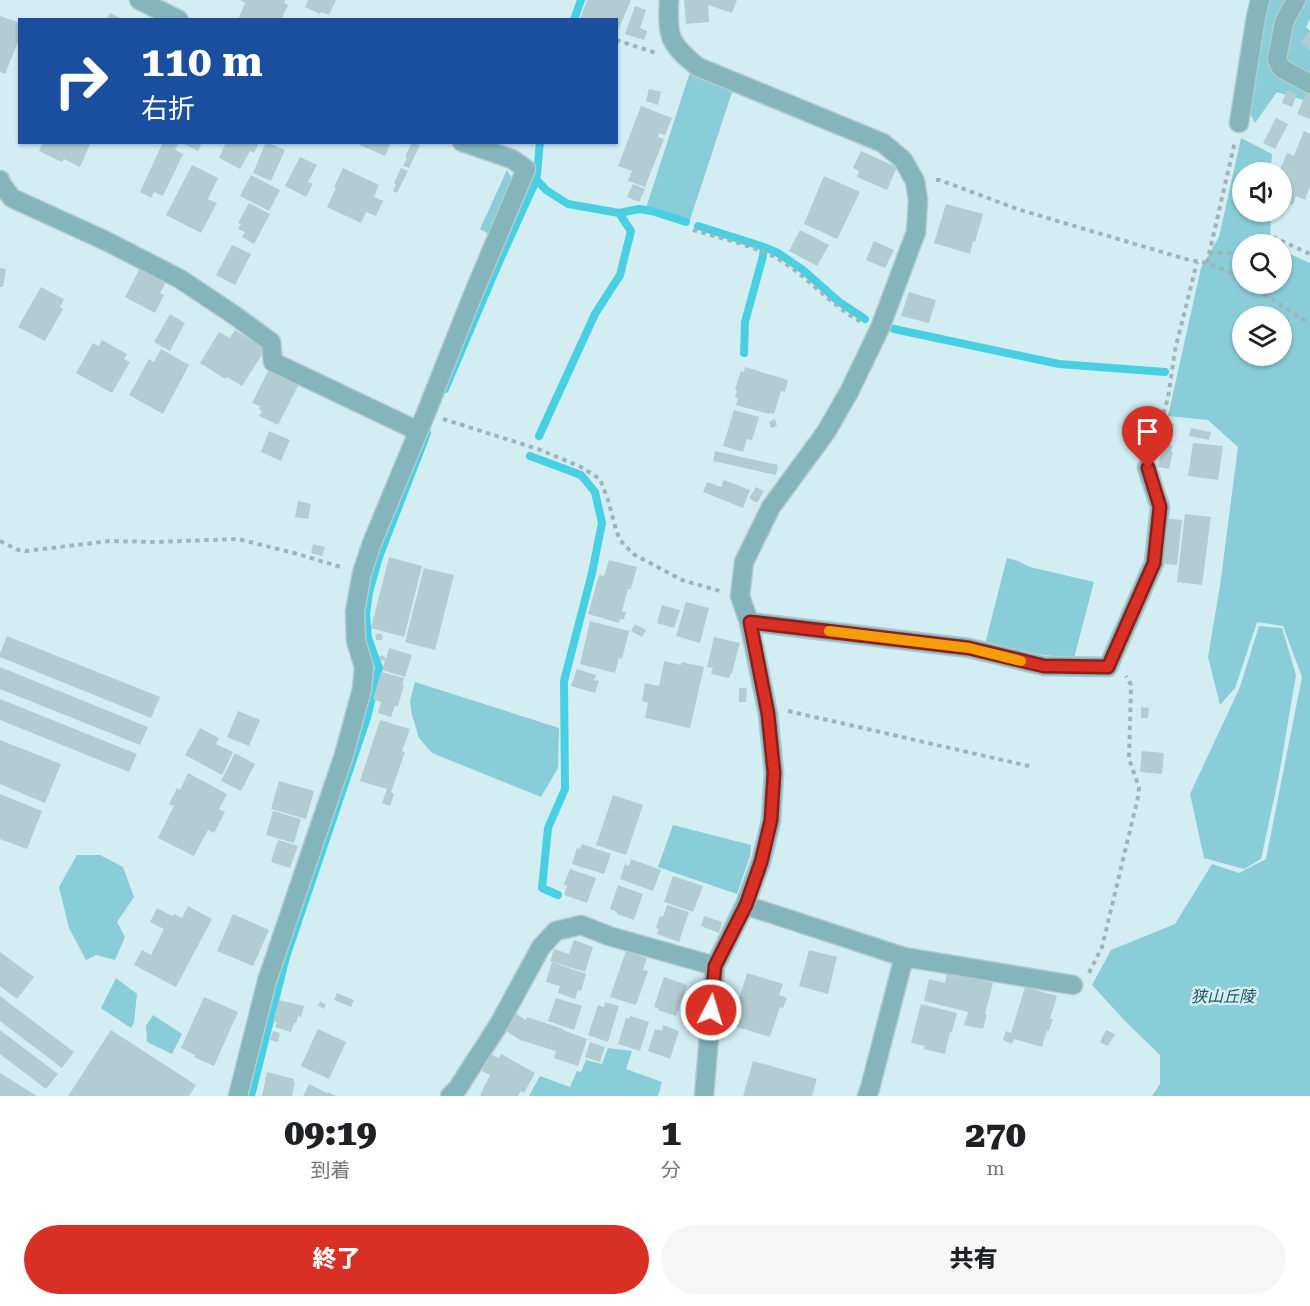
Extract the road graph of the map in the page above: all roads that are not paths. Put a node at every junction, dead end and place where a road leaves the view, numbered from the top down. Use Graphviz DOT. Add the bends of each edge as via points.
graph roads {
  1 [pos="139,0"];
  2 [pos="669,0"];
  3 [pos="1260,0"];
  4 [pos="1296,0"];
  5 [pos="175,18"];
  6 [pos="1310,84"];
  7 [pos="1239,123"];
  8 [pos="468,144"];
  9 [pos="0,180"];
  10 [pos="418,431"];
  11 [pos="1148,468"];
  12 [pos="750,622"];
  13 [pos="746,905"];
  14 [pos="903,957"];
  15 [pos="715,966"];
  16 [pos="1073,986"];
  17 [pos="238,1096"];
  18 [pos="450,1096"];
  19 [pos="704,1096"];
  20 [pos="867,1096"];
  1 -- 5 [label="street"];
  2 -- 12 [label="street" via="668,24 682,54 698,66 883,143 903,160 915,181 918,200 916,232 878,332 826,432 771,507 744,562 740,596"];
  3 -- 7 [label="street"];
  4 -- 6 [label="street" via="1284,22 1276,59 1281,68"];
  8 -- 10 [label="street" via="512,159 526,169"];
  9 -- 10 [label="street" via="12,198 106,241 225,309 271,342 273,362"];
  10 -- 17 [label="street" via="362,573 355,612 356,641 364,667 362,689 344,755 267,981"];
  11 -- 12 [label="street" via="1160,507 1154,563 1108,667 1044,666 969,648"];
  12 -- 13 [label="street" via="767,706 774,773 771,820"];
  13 -- 14 [label="street"];
  13 -- 15 [label="street"];
  14 -- 16 [label="street"];
  14 -- 20 [label="street"];
  15 -- 18 [label="street" via="581,925 556,931 541,947 499,1024"];
  15 -- 19 [label="street"];
}
